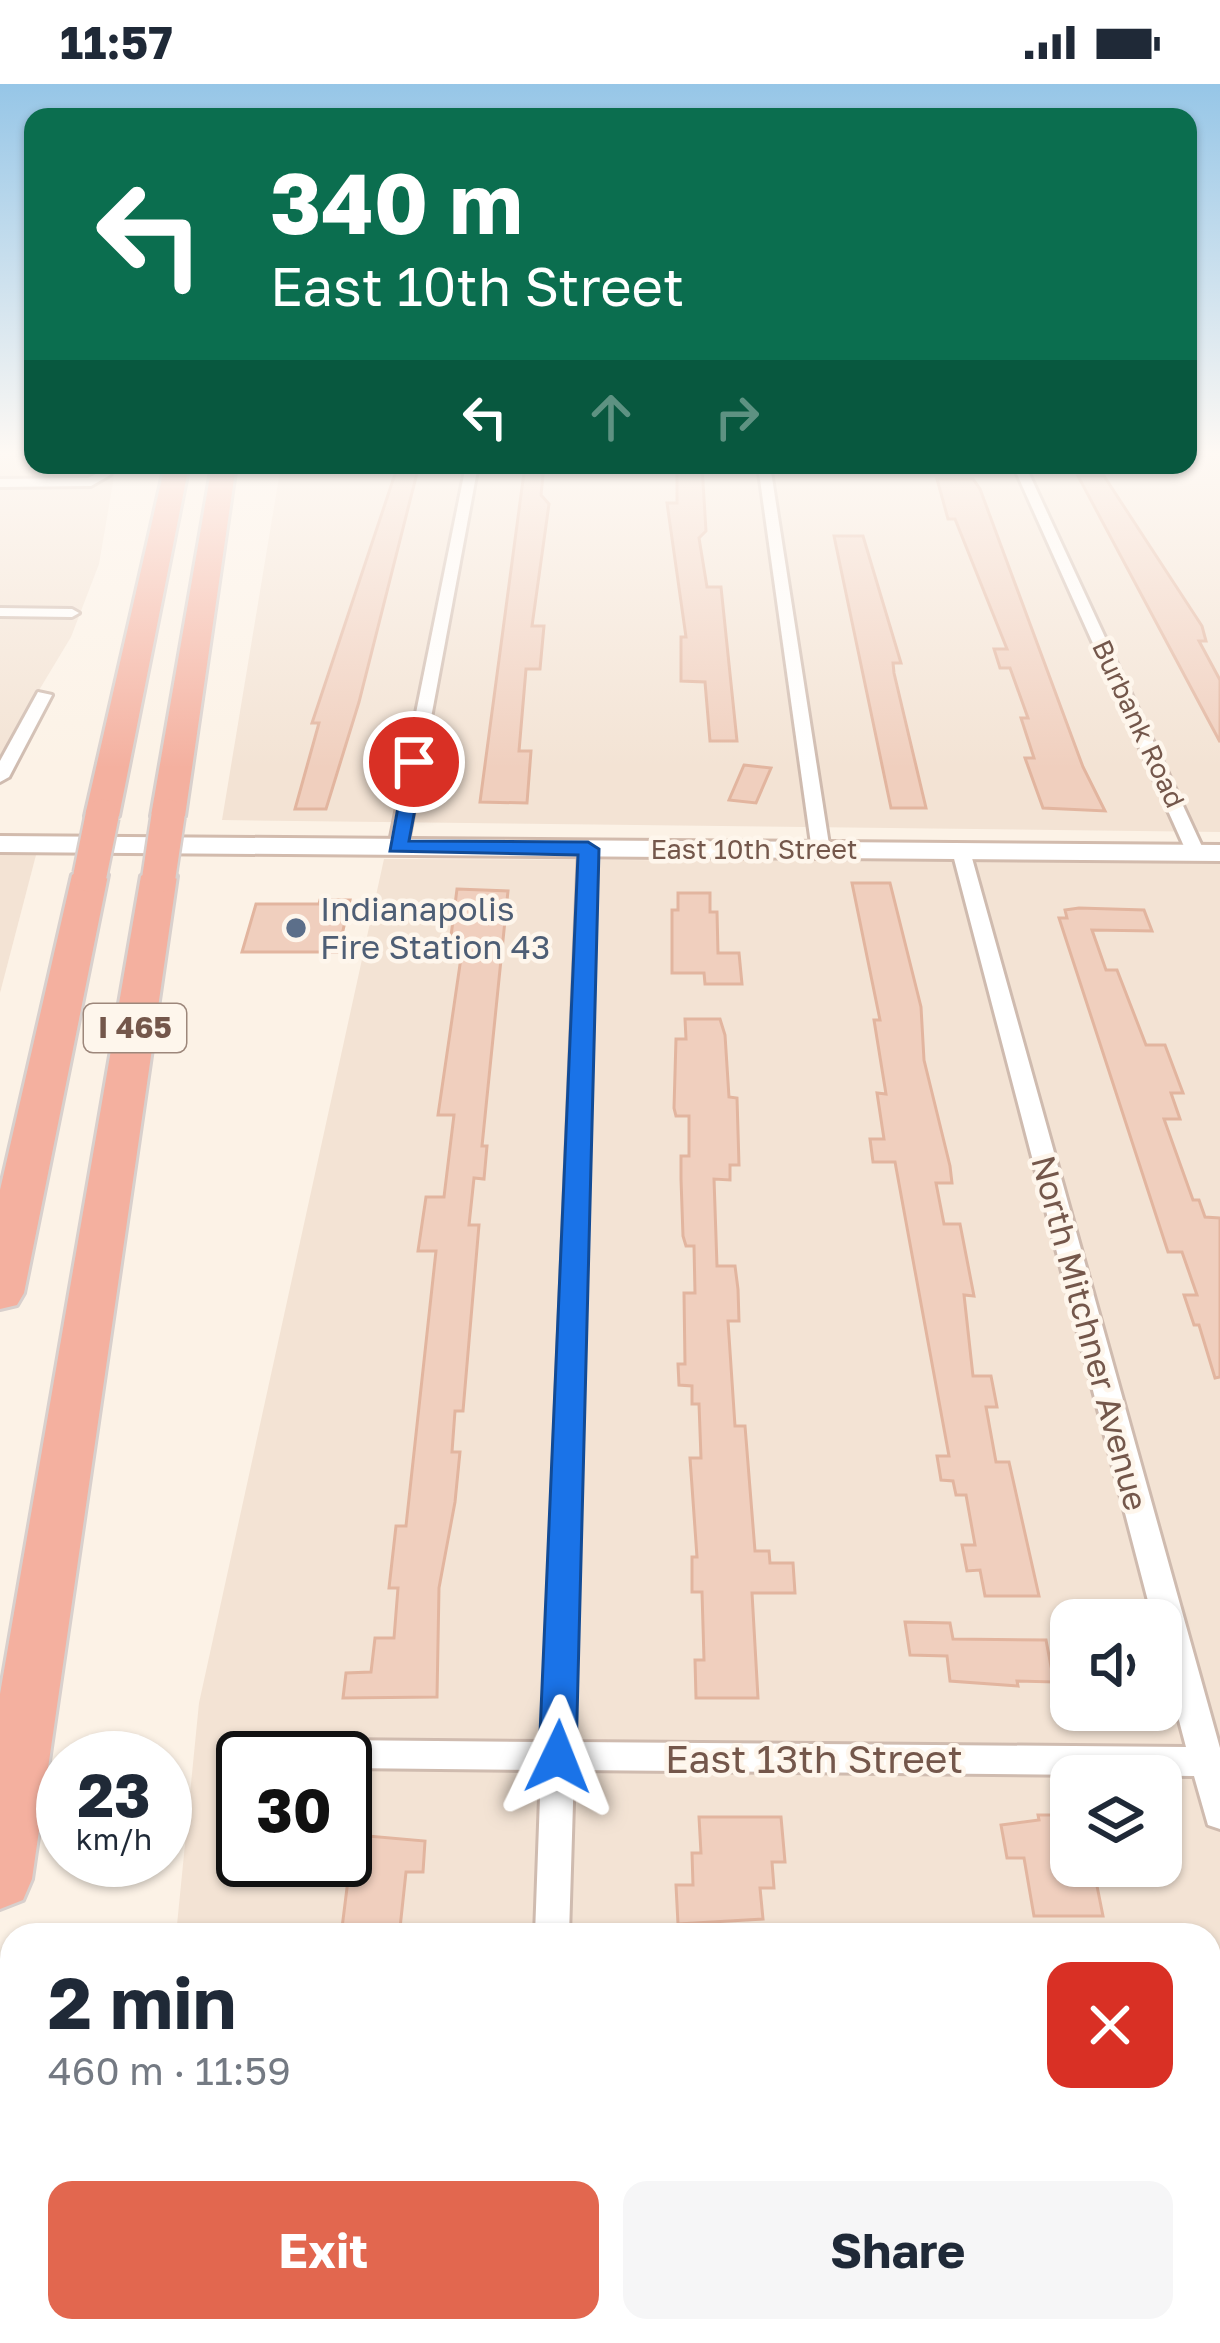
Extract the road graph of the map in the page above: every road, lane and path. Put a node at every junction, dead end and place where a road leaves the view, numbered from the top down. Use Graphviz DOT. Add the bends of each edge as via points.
graph roads {
  1 [pos="157,557"];
  2 [pos="209,557"];
  3 [pos="454,557"];
  4 [pos="778,557"];
  5 [pos="1064,557"];
  6 [pos="0,612"];
  7 [pos="72,613"];
  8 [pos="44,695"];
  9 [pos="0,777"];
  10 [pos="0,844"];
  11 [pos="398,847"];
  12 [pos="588,849"];
  13 [pos="821,851"];
  14 [pos="961,851"];
  15 [pos="1208,853"];
  16 [pos="0,1293"];
  17 [pos="372,1754"];
  18 [pos="558,1757"];
  19 [pos="1213,1762"];
  20 [pos="1220,1814"];
  21 [pos="0,1879"];
  22 [pos="552,1923"];
  1 -- 16 [label="highway, I 465, bridge"];
  2 -- 21 [label="highway, I 465, bridge"];
  3 -- 11 [label="street"];
  4 -- 13 [label="street"];
  5 -- 15 [label="street, Burbank Road"];
  6 -- 7 [label="street"];
  8 -- 9 [label="street"];
  10 -- 11 [label="main road, East 10th Street"];
  11 -- 12 [label="main road, East 10th Street"];
  12 -- 13 [label="main road, East 10th Street"];
  12 -- 18 [label="street"];
  13 -- 14 [label="main road, East 10th Street"];
  14 -- 15 [label="main road, East 10th Street"];
  14 -- 19 [label="street, North Mitchner Avenue"];
  17 -- 18 [label="street, East 13th Street"];
  18 -- 19 [label="street, East 13th Street"];
  18 -- 22 [label="street"];
  19 -- 20 [label="street, North Mitchner Avenue"];
}
